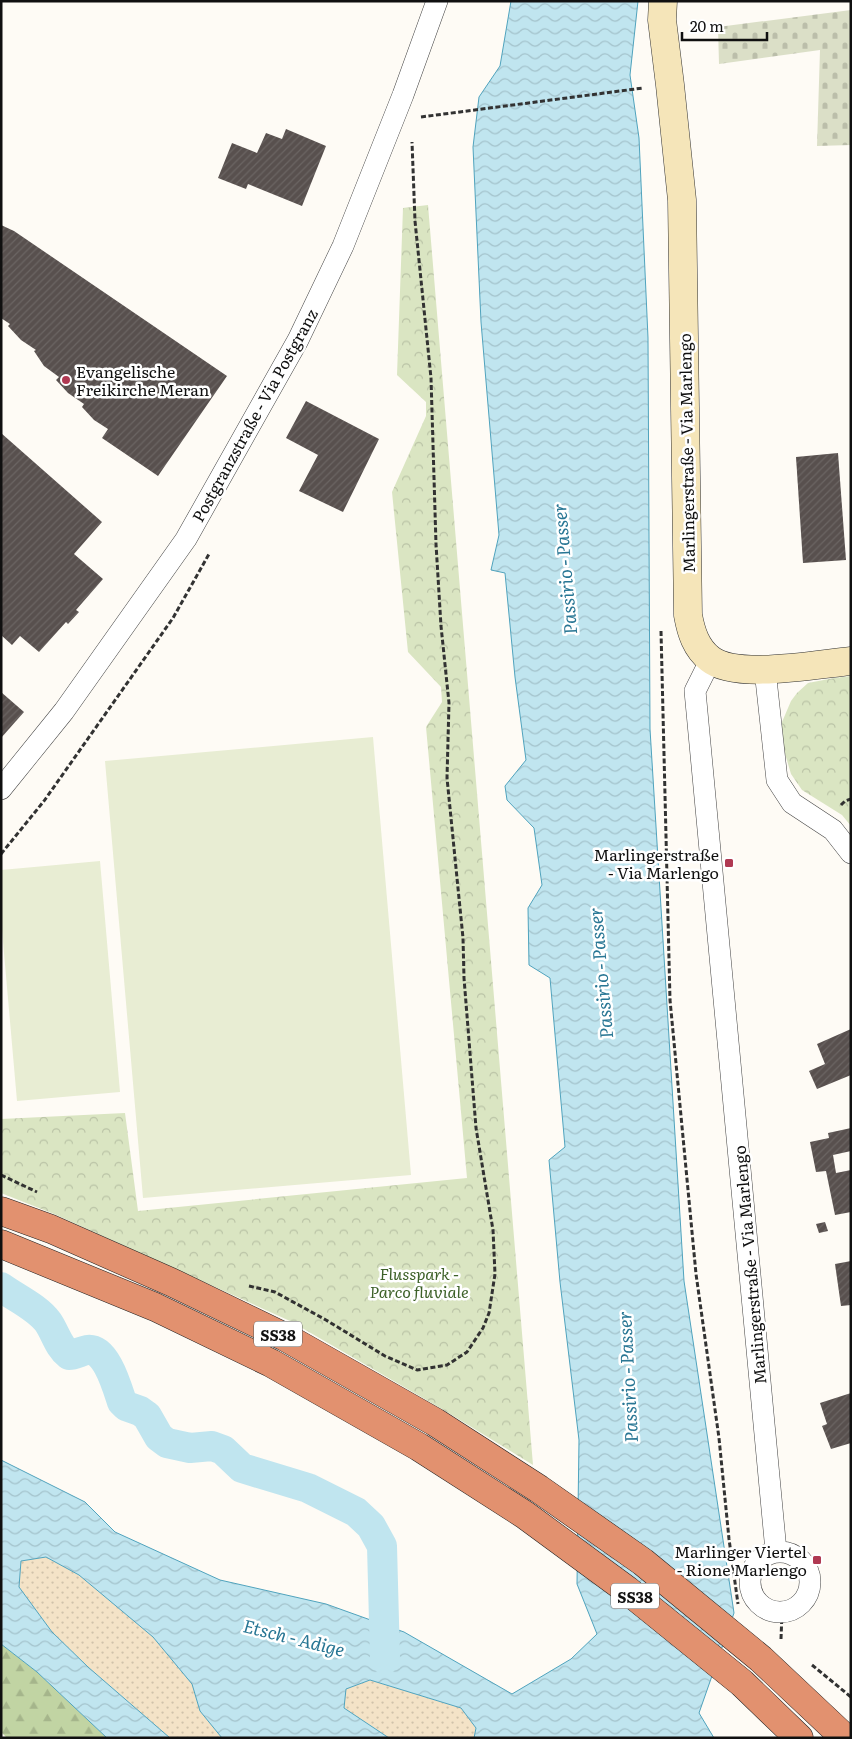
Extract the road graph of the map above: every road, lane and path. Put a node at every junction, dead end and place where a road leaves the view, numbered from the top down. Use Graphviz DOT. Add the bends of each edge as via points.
graph roads {
  1 [pos="437,1"];
  2 [pos="664,1"];
  3 [pos="643,88"];
  4 [pos="428,116"];
  5 [pos="411,138"];
  6 [pos="661,625"];
  7 [pos="711,660"];
  8 [pos="851,661"];
  9 [pos="765,670"];
  10 [pos="1,790"];
  11 [pos="851,853"];
  12 [pos="1,1175"];
  13 [pos="39,1193"];
  14 [pos="1,1211"];
  15 [pos="1,1244"];
  16 [pos="248,1286"];
  17 [pos="776,1551"];
  18 [pos="733,1568"];
  19 [pos="749,1584"];
  20 [pos="738,1610"];
  21 [pos="782,1613"];
  22 [pos="774,1635"];
  23 [pos="809,1663"];
  24 [pos="851,1697"];
  25 [pos="799,1738"];
  26 [pos="845,1738"];
  1 -- 10 [label="street, Postgranzstraße - Via Postgranz" via="343,246 298,340 186,539 64,711"];
  2 -- 7 [label="street, Marlingerstraße - Via Marlengo" via="662,20 682,200 688,615 691,632"];
  3 -- 4 [label="path"];
  5 -- 16 [label="path" via="415,221 431,378 441,626 449,703 447,778 463,938 475,1119 493,1230 495,1274 489,1313 467,1352 447,1365 417,1370 385,1356 275,1292"];
  6 -- 18 [label="path" via="670,1000 696,1274"];
  7 -- 9 [label="street" via="725,666"];
  7 -- 17 [label="street, Marlingerstraße - Via Marlengo" via="695,691"];
  8 -- 9 [label="street"];
  9 -- 11 [label="street" via="777,780 792,803 832,830"];
  12 -- 13 [label="path"];
  14 -- 26 [label="highway, SS38" via="51,1229 171,1282 285,1337 435,1422 539,1489 642,1562 761,1659"];
  15 -- 25 [label="highway, SS38" via="155,1307 271,1363 419,1447 525,1515 627,1590 742,1682"];
  17 -- 19 [label="street" via="762,1557 752,1568"];
  17 -- 21 [label="street" via="793,1554 806,1564 811,1579 808,1596 797,1608"];
  18 -- 19 [label="path"];
  18 -- 20 [label="path"];
  19 -- 21 [label="street" via="754,1598 766,1610"];
  21 -- 22 [label="path" via="781,1640"];
  23 -- 24 [label="path"];
}
